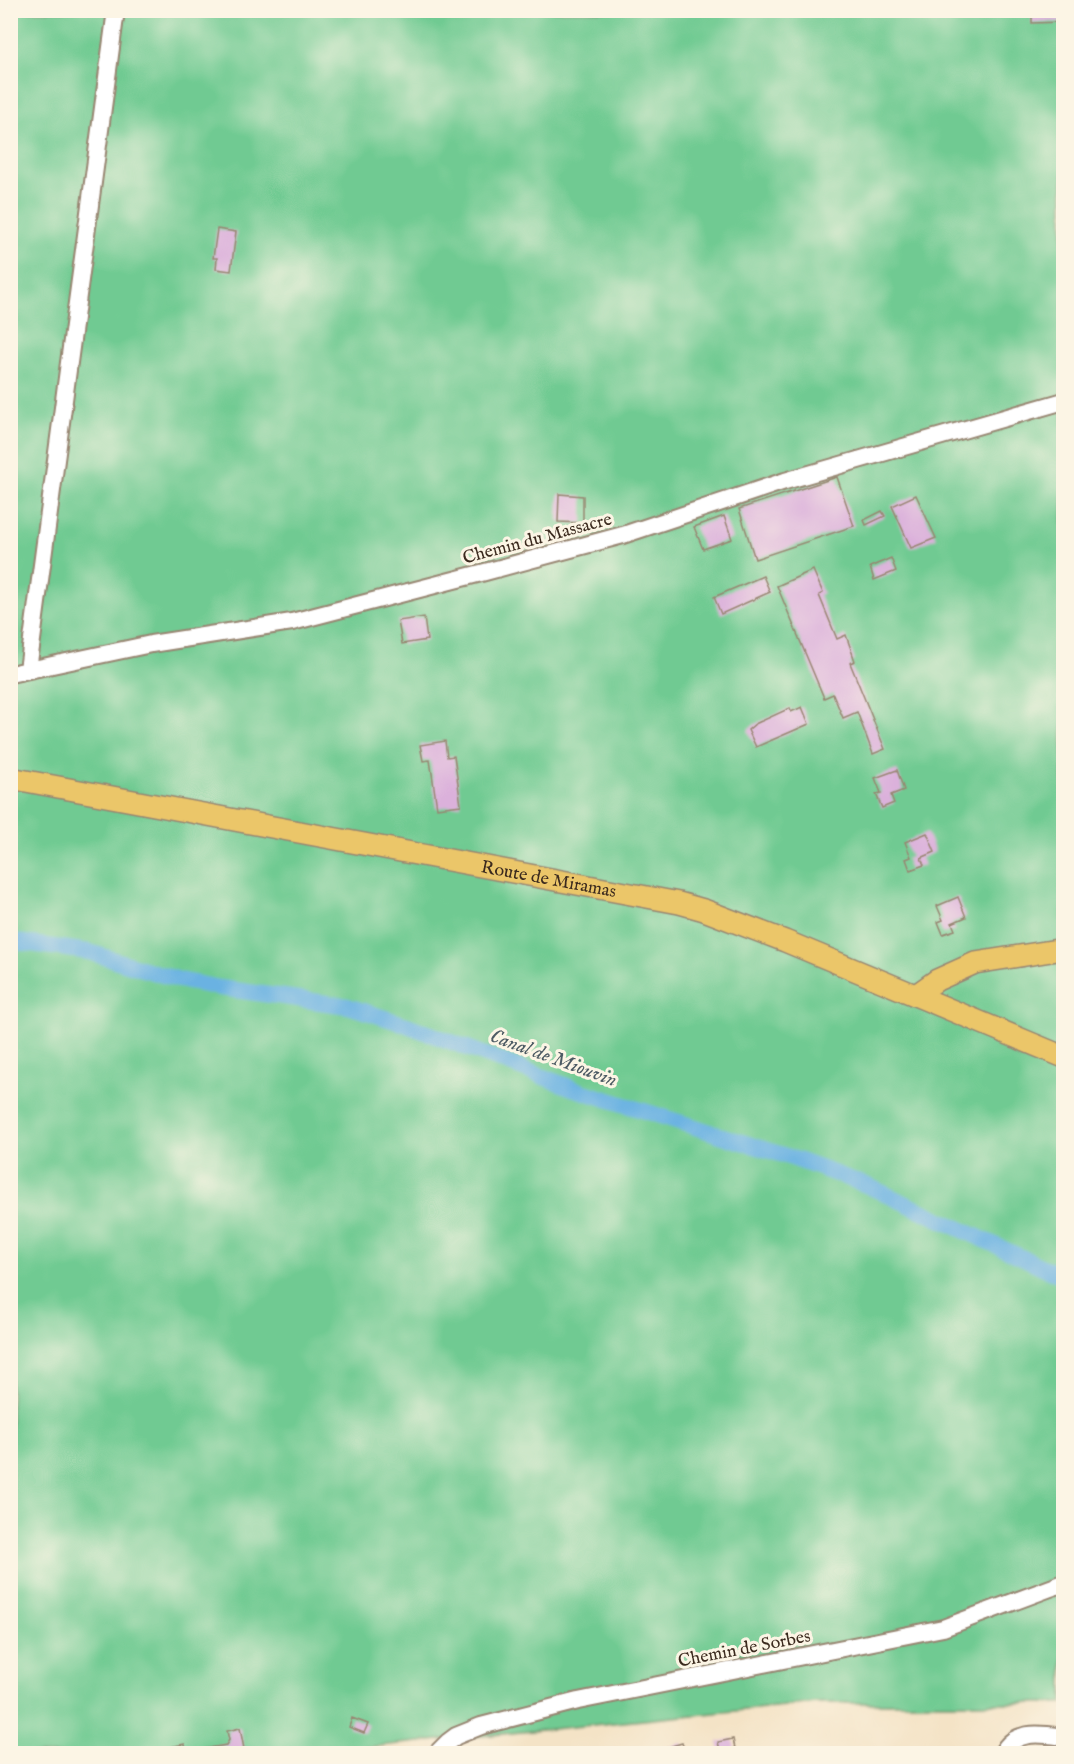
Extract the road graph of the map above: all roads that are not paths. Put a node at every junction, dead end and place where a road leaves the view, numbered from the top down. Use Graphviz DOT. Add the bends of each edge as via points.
graph roads {
  1 [pos="116,10"];
  2 [pos="1064,401"];
  3 [pos="28,670"];
  4 [pos="10,674"];
  5 [pos="10,778"];
  6 [pos="1064,949"];
  7 [pos="916,995"];
  8 [pos="1064,1057"];
  9 [pos="1064,1583"];
  10 [pos="1064,1737"];
  11 [pos="436,1754"];
  12 [pos="1002,1754"];
  1 -- 3 [label="street"];
  2 -- 3 [label="street, Chemin du Massacre" via="785,481 623,536 485,572 292,622 151,644"];
  3 -- 4 [label="street, Chemin du Massacre"];
  5 -- 7 [label="main road, Route de Miramas" via="679,903"];
  6 -- 7 [label="main road" via="975,963 936,980"];
  7 -- 8 [label="main road, Route de Miramas"];
  9 -- 11 [label="street, Chemin de Sorbes" via="943,1628 578,1701 491,1723 456,1736"];
  10 -- 12 [label="street" via="1024,1735 1007,1745"];
}
